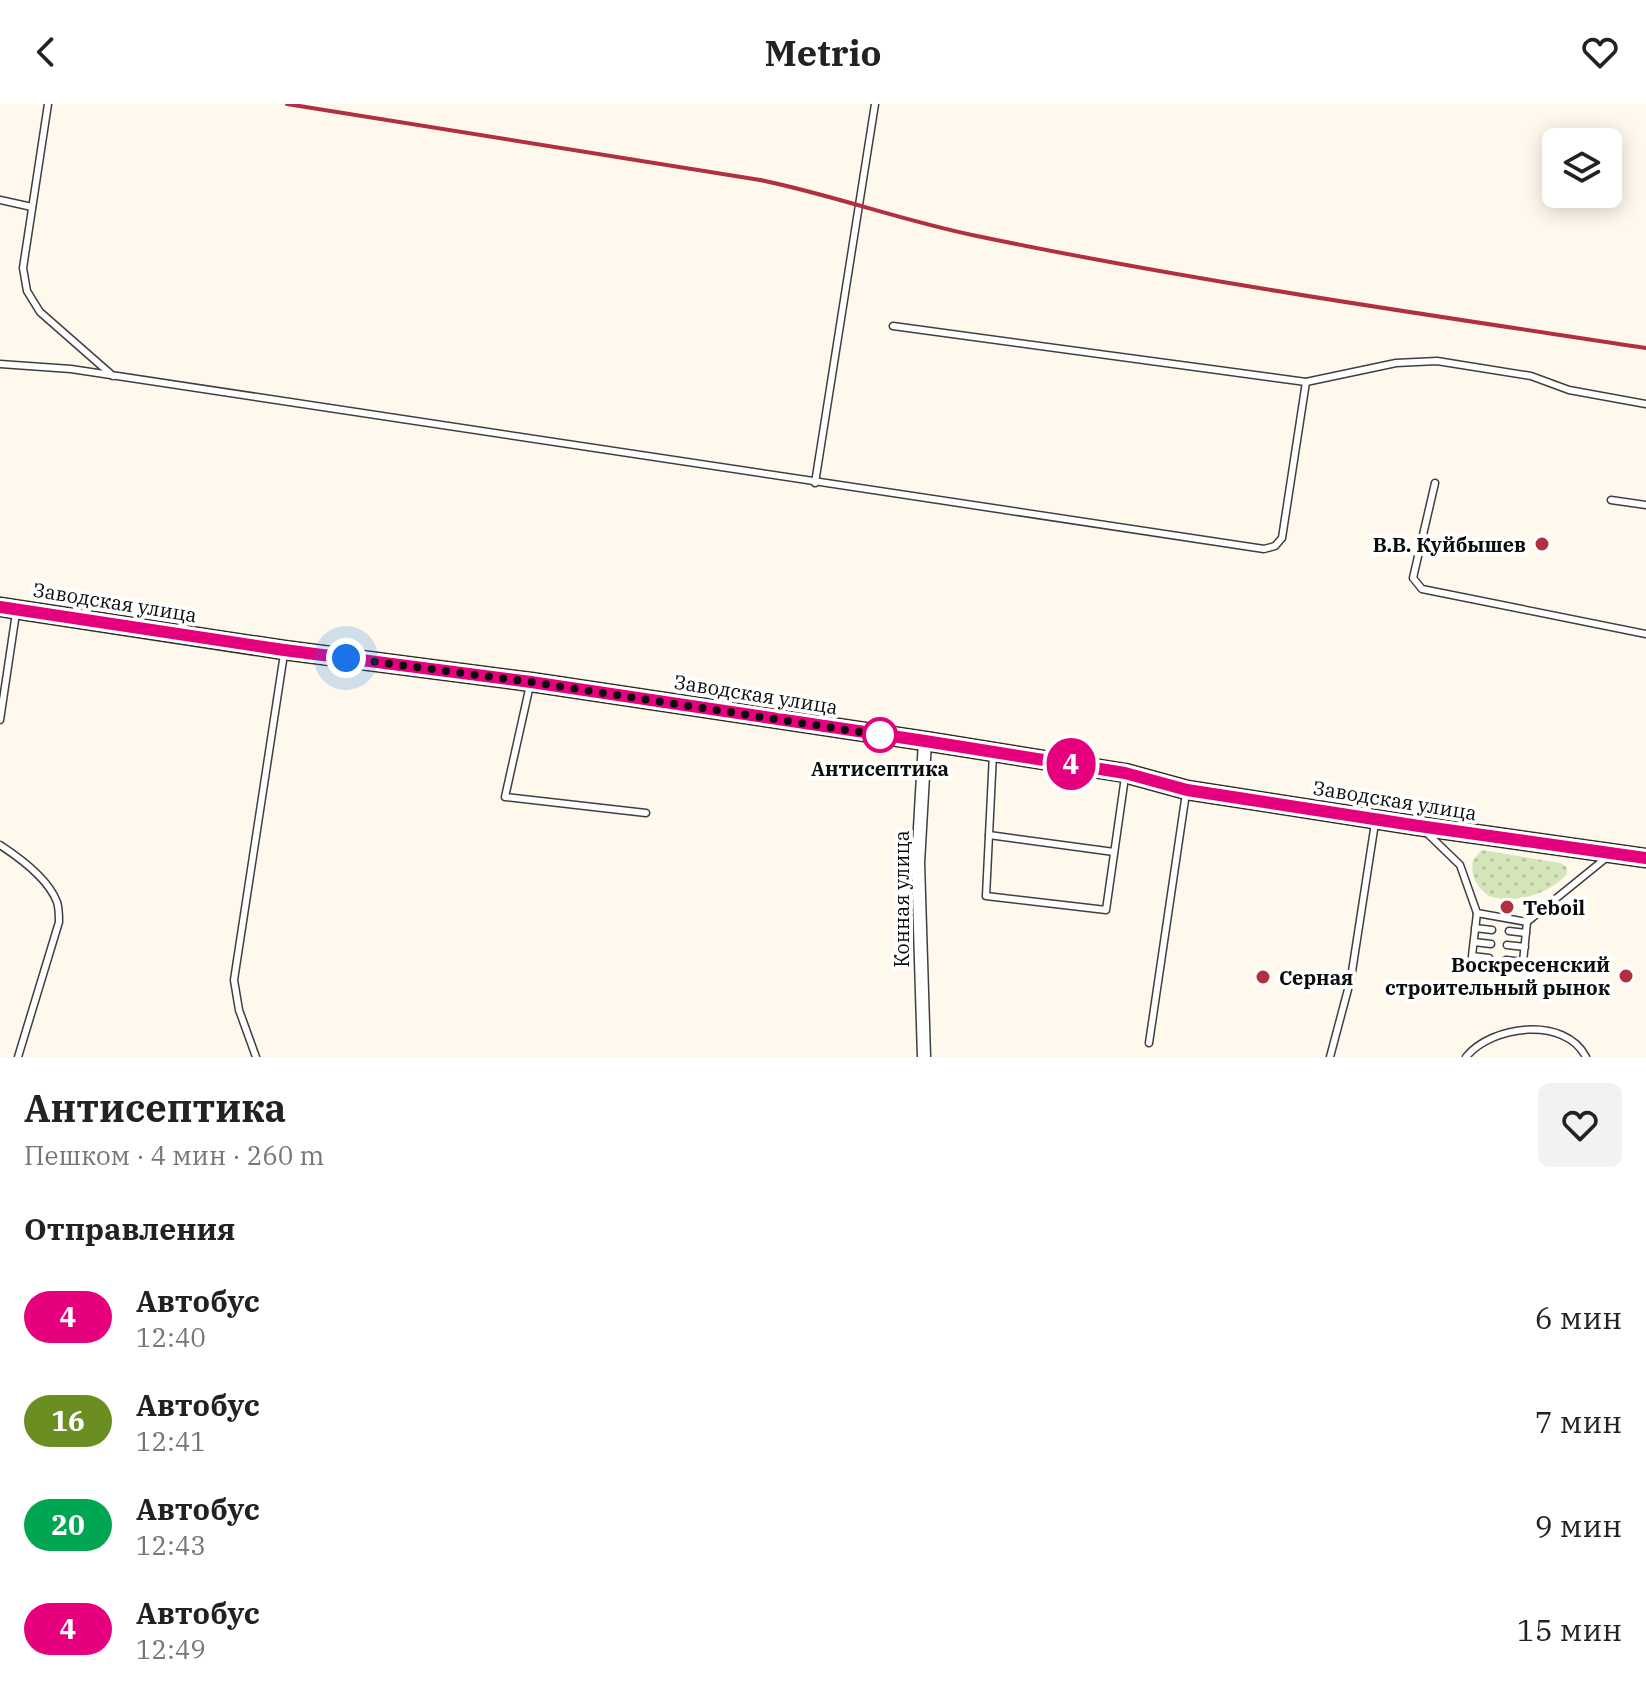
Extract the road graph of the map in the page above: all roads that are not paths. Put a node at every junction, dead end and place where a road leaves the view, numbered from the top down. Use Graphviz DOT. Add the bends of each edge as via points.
graph roads {
  1 [pos="48,104"];
  2 [pos="875,104"];
  3 [pos="0,200"];
  4 [pos="32,207"];
  5 [pos="893,326"];
  6 [pos="0,364"];
  7 [pos="113,376"];
  8 [pos="1306,382"];
  9 [pos="1646,404"];
  10 [pos="815,483"];
  11 [pos="1435,483"];
  12 [pos="1611,500"];
  13 [pos="1646,505"];
  14 [pos="8,608"];
  15 [pos="1646,634"];
  16 [pos="284,650"];
  17 [pos="531,682"];
  18 [pos="0,720"];
  19 [pos="925,741"];
  20 [pos="993,752"];
  21 [pos="1125,773"];
  22 [pos="1187,790"];
  23 [pos="646,813"];
  24 [pos="1375,819"];
  25 [pos="1419,826"];
  26 [pos="989,835"];
  27 [pos="0,845"];
  28 [pos="1114,852"];
  29 [pos="1612,853"];
  30 [pos="1646,858"];
  31 [pos="1477,913"];
  32 [pos="1527,922"];
  33 [pos="1475,928"];
  34 [pos="1492,930"];
  35 [pos="1509,931"];
  36 [pos="1526,933"];
  37 [pos="1474,942"];
  38 [pos="1491,944"];
  39 [pos="1507,945"];
  40 [pos="1525,947"];
  41 [pos="1489,958"];
  42 [pos="1506,960"];
  43 [pos="1149,1043"];
  44 [pos="18,1057"];
  45 [pos="256,1057"];
  46 [pos="924,1057"];
  47 [pos="1330,1057"];
  48 [pos="1466,1057"];
  49 [pos="1586,1057"];
  1 -- 4 [label="lane"];
  2 -- 10 [label="lane"];
  3 -- 4 [label="lane"];
  4 -- 7 [label="lane" via="23,268 27,291 40,312"];
  5 -- 8 [label="lane"];
  6 -- 7 [label="lane"];
  7 -- 10 [label="lane"];
  8 -- 9 [label="lane" via="1396,363 1437,361 1531,376 1569,390"];
  8 -- 10 [label="lane" via="1282,538 1264,549"];
  11 -- 15 [label="lane" via="1413,578 1422,589"];
  12 -- 13 [label="lane"];
  14 -- 16 [label="street, Заводская улица"];
  14 -- 18 [label="lane"];
  16 -- 17 [label="street, Заводская улица"];
  16 -- 45 [label="lane" via="234,980"];
  17 -- 19 [label="street, Заводская улица"];
  17 -- 23 [label="lane" via="505,797"];
  19 -- 20 [label="street, Заводская улица"];
  19 -- 46 [label="street, Конная улица" via="918,863"];
  20 -- 21 [label="street, Заводская улица"];
  20 -- 26 [label="lane"];
  21 -- 22 [label="street, Заводская улица"];
  21 -- 28 [label="lane"];
  22 -- 24 [label="street, Заводская улица"];
  22 -- 43 [label="lane"];
  24 -- 25 [label="street, Заводская улица"];
  24 -- 47 [label="lane" via="1351,978"];
  25 -- 29 [label="street, Заводская улица"];
  25 -- 31 [label="lane" via="1460,865"];
  26 -- 28 [label="lane"];
  26 -- 28 [label="lane" via="986,896 1106,910"];
  27 -- 44 [label="lane" via="41,880 56,901 59,922"];
  29 -- 30 [label="street, Заводская улица"];
  29 -- 32 [label="lane"];
  31 -- 32 [label="lane"];
  31 -- 33 [label="lane"];
  32 -- 36 [label="lane"];
  33 -- 34 [label="lane"];
  33 -- 37 [label="lane"];
  35 -- 36 [label="lane"];
  36 -- 40 [label="lane"];
  37 -- 38 [label="lane"];
  37 -- 41 [label="lane" via="1472,956"];
  39 -- 40 [label="lane"];
  40 -- 42 [label="lane" via="1523,962"];
  48 -- 49 [label="lane" via="1486,1042 1531,1029 1572,1040"];
}
